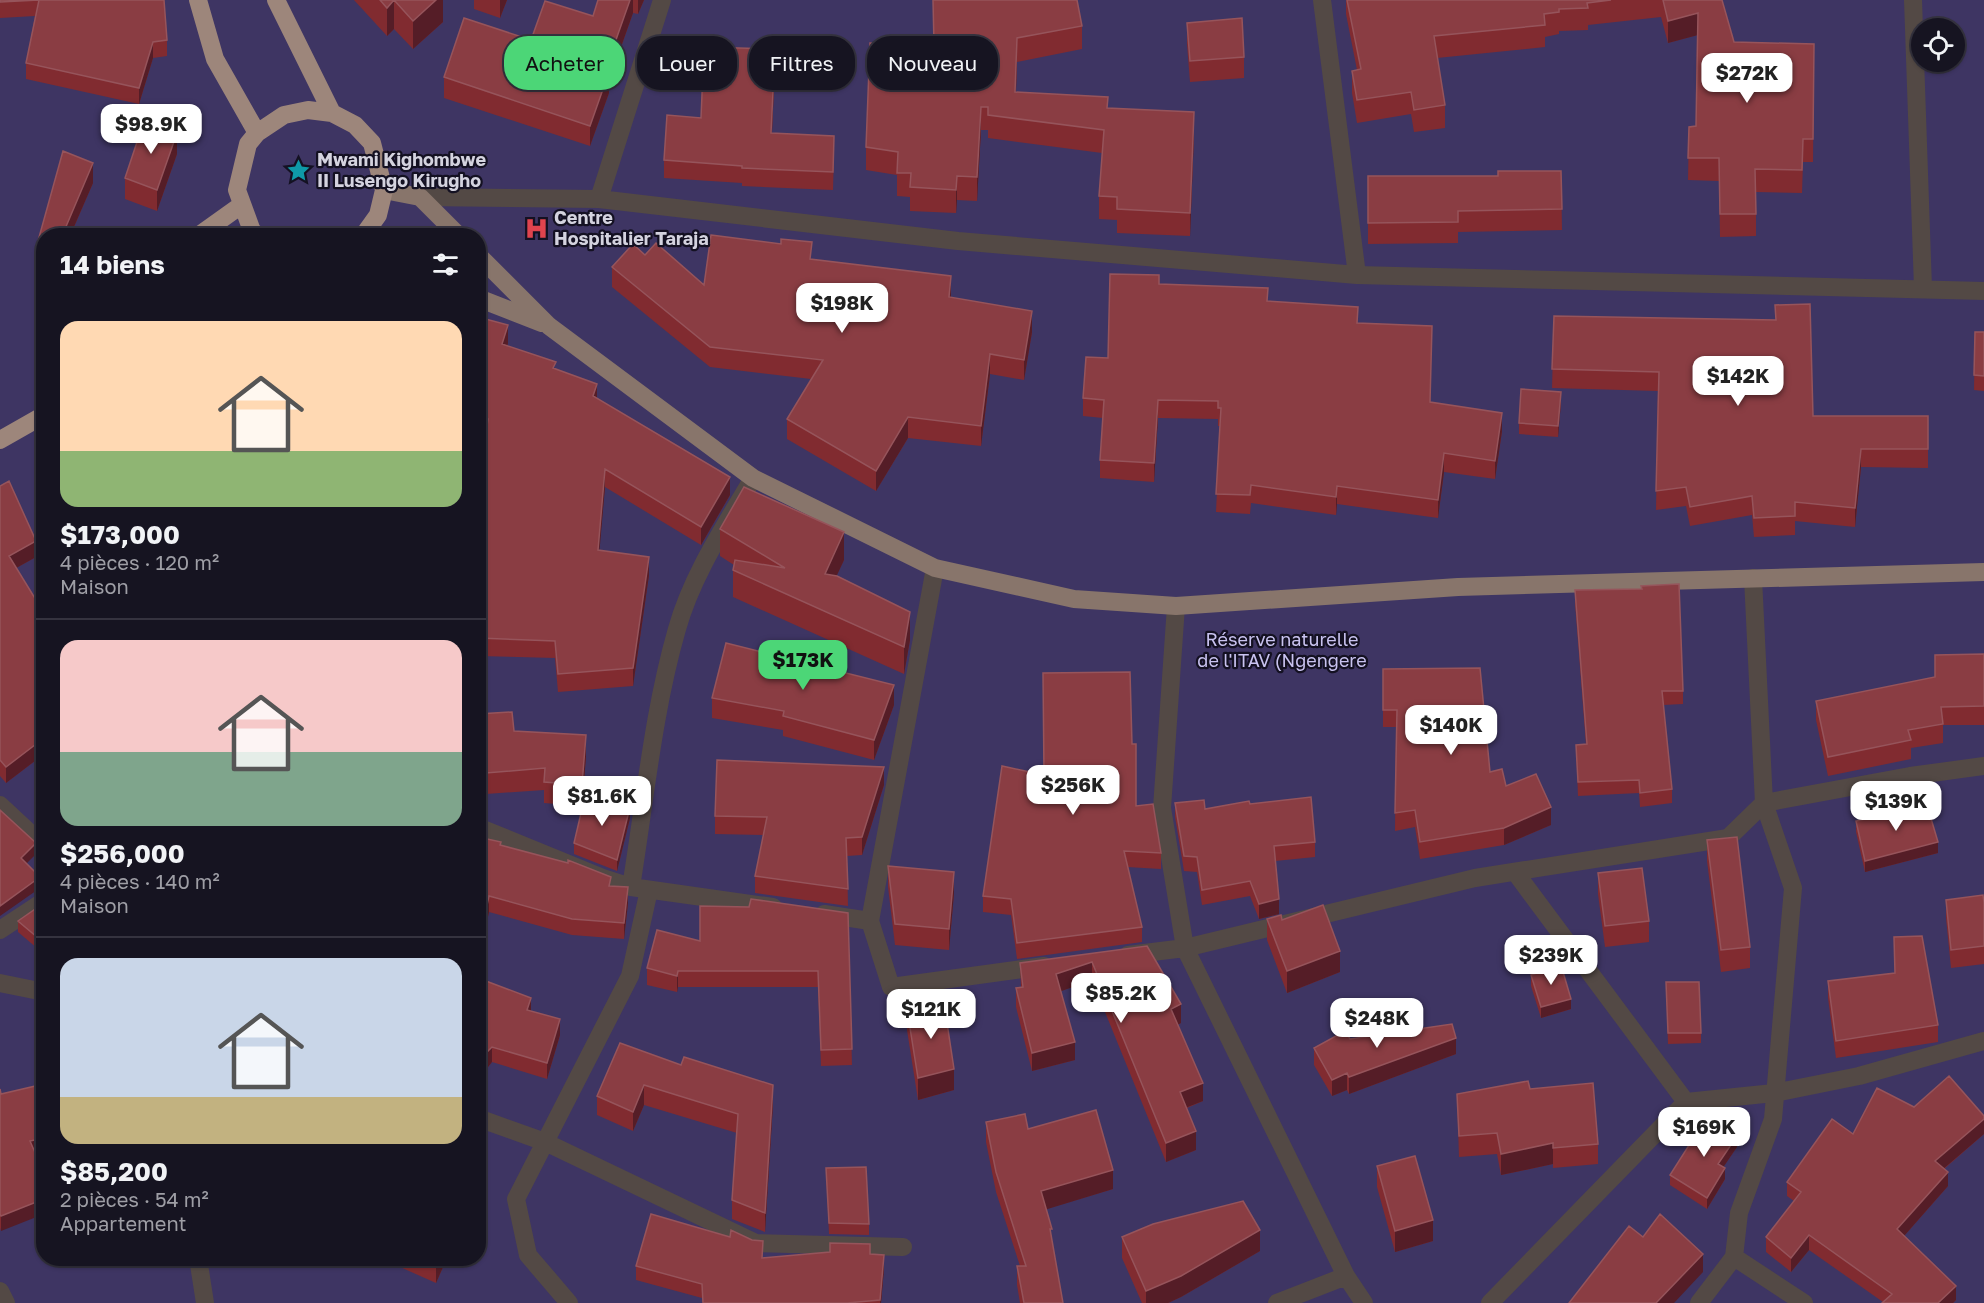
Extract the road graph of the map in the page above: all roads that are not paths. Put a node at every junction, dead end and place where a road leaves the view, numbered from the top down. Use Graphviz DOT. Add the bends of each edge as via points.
graph roads {
  1 [pos="198,0"];
  2 [pos="276,0"];
  3 [pos="662,0"];
  4 [pos="1322,0"];
  5 [pos="1913,0"];
  6 [pos="332,113"];
  7 [pos="257,133"];
  8 [pos="384,190"];
  9 [pos="420,197"];
  10 [pos="599,199"];
  11 [pos="240,206"];
  12 [pos="209,228"];
  13 [pos="251,228"];
  14 [pos="369,228"];
  15 [pos="451,228"];
  16 [pos="486,263"];
  17 [pos="1357,275"];
  18 [pos="1923,288"];
  19 [pos="1984,291"];
  20 [pos="486,301"];
  21 [pos="549,326"];
  22 [pos="36,420"];
  23 [pos="0,440"];
  24 [pos="753,478"];
  25 [pos="935,568"];
  26 [pos="1984,572"];
  27 [pos="1754,578"];
  28 [pos="1176,606"];
  29 [pos="1984,766"];
  30 [pos="1764,803"];
  31 [pos="0,805"];
  32 [pos="486,830"];
  33 [pos="36,839"];
  34 [pos="1515,872"];
  35 [pos="640,888"];
  36 [pos="36,906"];
  37 [pos="789,909"];
  38 [pos="812,912"];
  39 [pos="870,921"];
  40 [pos="0,930"];
  41 [pos="1185,948"];
  42 [pos="1114,957"];
  43 [pos="1067,963"];
  44 [pos="0,983"];
  45 [pos="36,990"];
  46 [pos="1984,1041"];
  47 [pos="1774,1093"];
  48 [pos="1686,1102"];
  49 [pos="486,1121"];
  50 [pos="545,1142"];
  51 [pos="903,1247"];
  52 [pos="1734,1257"];
  53 [pos="199,1266"];
  54 [pos="1346,1276"];
  55 [pos="0,1291"];
  56 [pos="6,1303"];
  57 [pos="205,1303"];
  58 [pos="569,1303"];
  59 [pos="1277,1303"];
  60 [pos="1364,1303"];
  61 [pos="1490,1303"];
  62 [pos="1699,1303"];
  63 [pos="1803,1303"];
  1 -- 7 [label="highway" via="215,58"];
  2 -- 6 [label="highway"];
  3 -- 10 [label="street"];
  4 -- 17 [label="street"];
  5 -- 18 [label="street"];
  6 -- 7 [label="highway" via="308,110 284,115"];
  6 -- 8 [label="highway" via="355,125 372,143"];
  7 -- 11 [label="highway" via="248,144 237,190"];
  8 -- 9 [label="main road"];
  8 -- 14 [label="highway" via="378,215"];
  9 -- 10 [label="street"];
  9 -- 15 [label="main road"];
  10 -- 17 [label="street" via="958,241"];
  11 -- 12 [label="highway"];
  11 -- 13 [label="highway"];
  16 -- 21 [label="main road"];
  17 -- 18 [label="street"];
  18 -- 19 [label="street"];
  20 -- 21 [label="main road"];
  21 -- 24 [label="main road"];
  22 -- 23 [label="highway"];
  24 -- 25 [label="main road"];
  24 -- 35 [label="street" via="695,581 677,629 661,699"];
  25 -- 28 [label="main road" via="1074,598"];
  25 -- 39 [label="street"];
  26 -- 27 [label="main road"];
  27 -- 28 [label="main road" via="1458,587"];
  27 -- 30 [label="street"];
  28 -- 41 [label="street" via="1162,808"];
  29 -- 30 [label="street"];
  30 -- 34 [label="street" via="1728,838"];
  30 -- 47 [label="street" via="1793,888"];
  31 -- 33 [label="street"];
  32 -- 35 [label="street" via="603,878"];
  34 -- 41 [label="street" via="1475,878"];
  34 -- 48 [label="street"];
  35 -- 37 [label="street"];
  35 -- 50 [label="street" via="630,976"];
  36 -- 40 [label="street"];
  38 -- 39 [label="street"];
  39 -- 43 [label="street" via="891,987"];
  41 -- 42 [label="street"];
  41 -- 54 [label="street"];
  44 -- 45 [label="street"];
  46 -- 47 [label="street" via="1859,1076"];
  47 -- 48 [label="street"];
  47 -- 52 [label="street" via="1773,1119 1739,1213"];
  48 -- 61 [label="street"];
  49 -- 50 [label="street"];
  50 -- 51 [label="street" via="756,1243"];
  50 -- 58 [label="street" via="516,1199 528,1255"];
  52 -- 62 [label="street"];
  52 -- 63 [label="street"];
  53 -- 57 [label="street"];
  54 -- 59 [label="street"];
  54 -- 60 [label="street"];
  55 -- 56 [label="street"];
}
